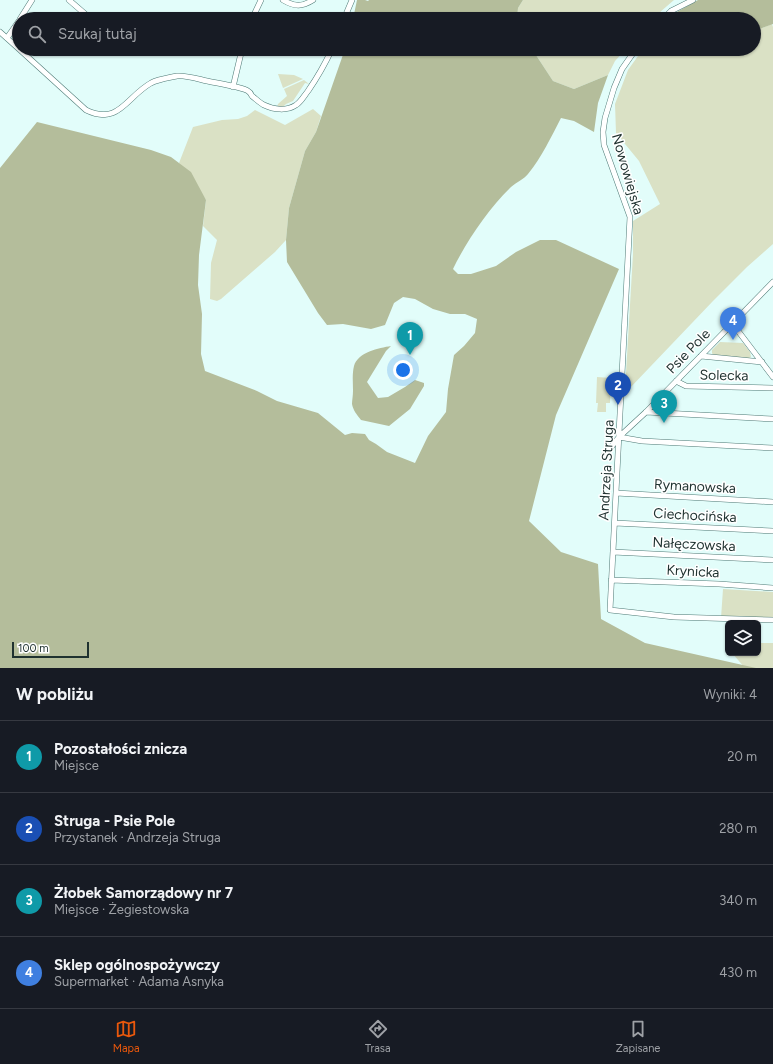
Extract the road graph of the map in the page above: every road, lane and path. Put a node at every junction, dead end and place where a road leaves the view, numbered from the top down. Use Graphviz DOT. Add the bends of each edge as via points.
graph roads {
  1 [pos="32,0"];
  2 [pos="69,0"];
  3 [pos="261,0"];
  4 [pos="283,0"];
  5 [pos="314,0"];
  6 [pos="352,0"];
  7 [pos="693,0"];
  8 [pos="25,12"];
  9 [pos="82,12"];
  10 [pos="255,12"];
  11 [pos="347,12"];
  12 [pos="669,12"];
  13 [pos="12,31"];
  14 [pos="0,32"];
  15 [pos="7,38"];
  16 [pos="12,43"];
  17 [pos="27,56"];
  18 [pos="240,56"];
  19 [pos="329,56"];
  20 [pos="631,56"];
  21 [pos="233,86"];
  22 [pos="773,282"];
  23 [pos="627,290"];
  24 [pos="732,323"];
  25 [pos="701,356"];
  26 [pos="762,362"];
  27 [pos="773,377"];
  28 [pos="676,381"];
  29 [pos="773,388"];
  30 [pos="646,412"];
  31 [pos="773,419"];
  32 [pos="619,437"];
  33 [pos="773,448"];
  34 [pos="604,455"];
  35 [pos="616,493"];
  36 [pos="773,502"];
  37 [pos="615,522"];
  38 [pos="773,531"];
  39 [pos="613,552"];
  40 [pos="773,560"];
  41 [pos="611,580"];
  42 [pos="773,588"];
  43 [pos="773,620"];
  1 -- 8 [label="street"];
  2 -- 9 [label="street"];
  3 -- 10 [label="street"];
  4 -- 5 [label="street" via="293,5 301,5"];
  6 -- 11 [label="street"];
  7 -- 12 [label="street"];
  13 -- 15 [label="street"];
  14 -- 15 [label="street"];
  15 -- 16 [label="street"];
  17 -- 21 [label="street" via="86,110 99,114 107,115 114,112 150,83 163,78 180,76"];
  18 -- 21 [label="street"];
  19 -- 21 [label="street" via="300,102 291,108 281,110 265,106 248,91"];
  20 -- 23 [label="street, Nowowiejska" via="614,88 603,132 606,149 630,217"];
  22 -- 24 [label="street, Psie Pole"];
  23 -- 32 [label="street, Andrzeja Struga"];
  24 -- 25 [label="street, Psie Pole"];
  24 -- 26 [label="street"];
  25 -- 26 [label="street"];
  25 -- 28 [label="street, Psie Pole"];
  26 -- 27 [label="street"];
  28 -- 29 [label="street, Solecka" via="686,386"];
  28 -- 30 [label="street, Psie Pole"];
  30 -- 31 [label="street"];
  30 -- 32 [label="street, Psie Pole"];
  32 -- 33 [label="street" via="642,441"];
  32 -- 34 [label="street, Psie Pole"];
  32 -- 35 [label="street, Andrzeja Struga"];
  35 -- 36 [label="street, Rymanowska"];
  35 -- 37 [label="street, Andrzeja Struga"];
  37 -- 38 [label="street, Ciechocińska"];
  37 -- 39 [label="street, Andrzeja Struga"];
  39 -- 40 [label="street, Nałęczowska"];
  39 -- 41 [label="street, Andrzeja Struga"];
  41 -- 42 [label="street, Krynicka"];
  41 -- 43 [label="street, Andrzeja Struga" via="610,610 674,617"];
}
